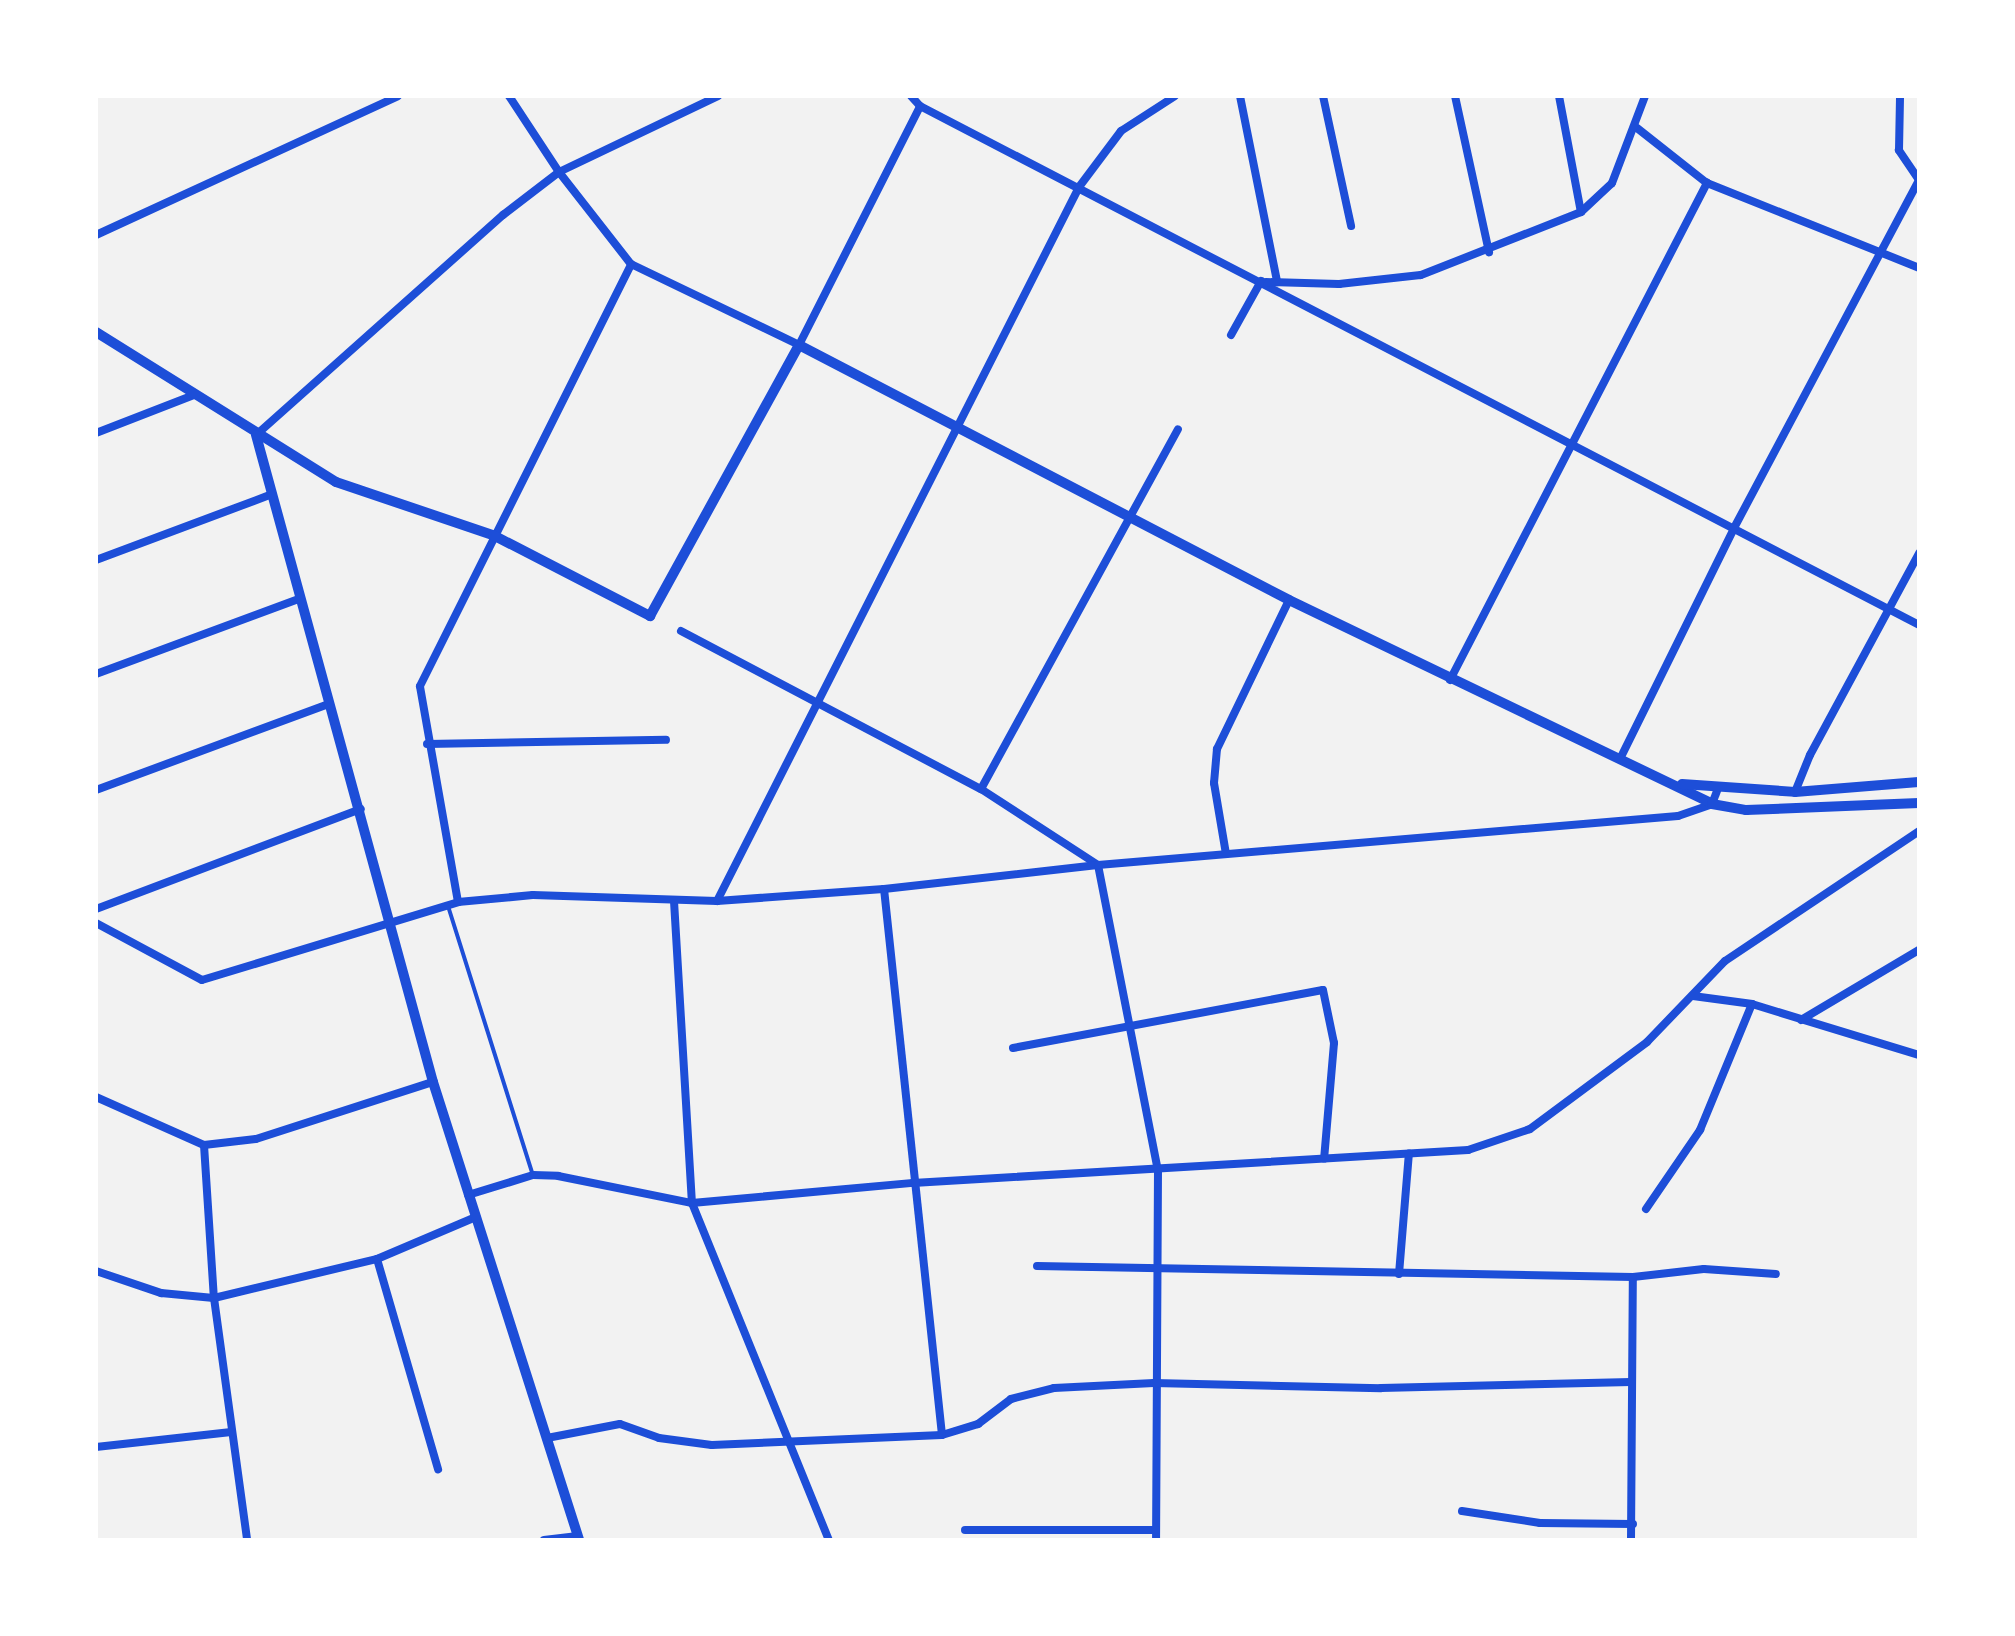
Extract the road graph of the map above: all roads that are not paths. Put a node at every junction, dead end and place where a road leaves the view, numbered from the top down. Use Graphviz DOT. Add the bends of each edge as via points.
graph roads {
  1 [pos="398,96"];
  2 [pos="509,96"];
  3 [pos="718,96"];
  4 [pos="911,96"];
  5 [pos="1175,96"];
  6 [pos="1240,96"];
  7 [pos="1323,96"];
  8 [pos="1455,96"];
  9 [pos="1559,96"];
  10 [pos="1645,96"];
  11 [pos="1900,96"];
  12 [pos="920,106"];
  13 [pos="1637,128"];
  14 [pos="559,172"];
  15 [pos="1707,183"];
  16 [pos="1079,187"];
  17 [pos="1581,212"];
  18 [pos="1351,226"];
  19 [pos="96,235"];
  20 [pos="1880,249"];
  21 [pos="1489,252"];
  22 [pos="631,264"];
  23 [pos="1919,268"];
  24 [pos="1261,281"];
  25 [pos="1277,282"];
  26 [pos="96,332"];
  27 [pos="1231,335"];
  28 [pos="799,345"];
  29 [pos="194,395"];
  30 [pos="1178,429"];
  31 [pos="960,430"];
  32 [pos="96,433"];
  33 [pos="256,435"];
  34 [pos="1573,446"];
  35 [pos="270,495"];
  36 [pos="1129,515"];
  37 [pos="1734,528"];
  38 [pos="493,535"];
  39 [pos="1919,553"];
  40 [pos="96,560"];
  41 [pos="299,599"];
  42 [pos="1289,600"];
  43 [pos="1889,610"];
  44 [pos="1919,625"];
  45 [pos="681,631"];
  46 [pos="96,674"];
  47 [pos="1450,681"];
  48 [pos="819,700"];
  49 [pos="329,704"];
  50 [pos="666,740"];
  51 [pos="427,744"];
  52 [pos="1620,759"];
  53 [pos="1919,782"];
  54 [pos="1676,783"];
  55 [pos="1718,788"];
  56 [pos="981,789"];
  57 [pos="96,790"];
  58 [pos="1795,792"];
  59 [pos="1919,803"];
  60 [pos="1712,804"];
  61 [pos="361,809"];
  62 [pos="1919,831"];
  63 [pos="1226,854"];
  64 [pos="1098,865"];
  65 [pos="884,889"];
  66 [pos="674,901"];
  67 [pos="717,901"];
  68 [pos="458,902"];
  69 [pos="448,904"];
  70 [pos="96,909"];
  71 [pos="391,919"];
  72 [pos="96,923"];
  73 [pos="1919,950"];
  74 [pos="1693,996"];
  75 [pos="1752,1004"];
  76 [pos="1801,1020"];
  77 [pos="1131,1027"];
  78 [pos="1013,1048"];
  79 [pos="1919,1055"];
  80 [pos="433,1082"];
  81 [pos="96,1097"];
  82 [pos="204,1145"];
  83 [pos="1409,1153"];
  84 [pos="1324,1159"];
  85 [pos="1158,1170"];
  86 [pos="533,1175"];
  87 [pos="913,1183"];
  88 [pos="468,1195"];
  89 [pos="692,1203"];
  90 [pos="1646,1209"];
  91 [pos="476,1217"];
  92 [pos="377,1259"];
  93 [pos="1037,1266"];
  94 [pos="96,1271"];
  95 [pos="1159,1272"];
  96 [pos="1399,1274"];
  97 [pos="1776,1274"];
  98 [pos="1633,1277"];
  99 [pos="214,1298"];
  100 [pos="1631,1382"];
  101 [pos="1154,1383"];
  102 [pos="231,1432"];
  103 [pos="942,1435"];
  104 [pos="547,1438"];
  105 [pos="788,1441"];
  106 [pos="96,1447"];
  107 [pos="438,1469"];
  108 [pos="1462,1511"];
  109 [pos="1633,1524"];
  110 [pos="965,1530"];
  111 [pos="1156,1535"];
  112 [pos="578,1538"];
  113 [pos="247,1540"];
  114 [pos="544,1540"];
  115 [pos="829,1540"];
  116 [pos="1631,1540"];
  1 -- 19 [label="street"];
  2 -- 14 [label="street"];
  3 -- 14 [label="street"];
  4 -- 12 [label="street"];
  5 -- 16 [label="street" via="1121,131"];
  6 -- 25 [label="street"];
  7 -- 18 [label="street"];
  8 -- 21 [label="street"];
  9 -- 17 [label="street"];
  10 -- 13 [label="street"];
  11 -- 20 [label="street" via="1899,150 1919,180"];
  12 -- 16 [label="street"];
  12 -- 28 [label="street"];
  13 -- 15 [label="street"];
  13 -- 17 [label="street" via="1612,183"];
  14 -- 22 [label="street"];
  14 -- 33 [label="street" via="503,215"];
  15 -- 20 [label="street"];
  15 -- 34 [label="street"];
  16 -- 24 [label="street"];
  16 -- 31 [label="street"];
  17 -- 21 [label="street"];
  20 -- 23 [label="street"];
  20 -- 37 [label="street"];
  21 -- 25 [label="street" via="1421,275 1339,284"];
  22 -- 28 [label="street"];
  22 -- 38 [label="street"];
  24 -- 25 [label="street"];
  24 -- 27 [label="street"];
  24 -- 34 [label="street"];
  26 -- 29 [label="street"];
  28 -- 31 [label="street"];
  28 -- 38 [label="street" via="650,616"];
  29 -- 32 [label="street"];
  29 -- 33 [label="street"];
  30 -- 36 [label="street"];
  31 -- 36 [label="street"];
  31 -- 48 [label="street"];
  33 -- 35 [label="street"];
  33 -- 38 [label="street" via="336,482"];
  34 -- 37 [label="street"];
  34 -- 47 [label="street"];
  35 -- 40 [label="street"];
  35 -- 41 [label="street"];
  36 -- 42 [label="street"];
  36 -- 56 [label="street"];
  37 -- 43 [label="street"];
  37 -- 52 [label="street"];
  38 -- 51 [label="street" via="420,686"];
  39 -- 43 [label="street"];
  41 -- 46 [label="street"];
  41 -- 49 [label="street"];
  42 -- 47 [label="street"];
  42 -- 63 [label="street" via="1217,749 1214,783"];
  43 -- 44 [label="street"];
  43 -- 58 [label="street"];
  45 -- 48 [label="street"];
  47 -- 52 [label="street"];
  48 -- 56 [label="street"];
  48 -- 67 [label="street"];
  49 -- 57 [label="street"];
  49 -- 61 [label="street"];
  50 -- 51 [label="street"];
  51 -- 68 [label="street"];
  52 -- 54 [label="street"];
  53 -- 58 [label="street"];
  54 -- 55 [label="street"];
  54 -- 60 [label="street"];
  55 -- 58 [label="street"];
  55 -- 60 [label="street"];
  56 -- 64 [label="street"];
  59 -- 60 [label="street" via="1746,810"];
  60 -- 63 [label="street" via="1678,816"];
  61 -- 70 [label="street"];
  61 -- 71 [label="street"];
  62 -- 74 [label="street" via="1725,961"];
  63 -- 64 [label="street"];
  64 -- 65 [label="street"];
  64 -- 77 [label="street"];
  65 -- 67 [label="street"];
  65 -- 87 [label="street"];
  66 -- 67 [label="street"];
  66 -- 68 [label="street" via="533,895"];
  66 -- 89 [label="street"];
  68 -- 69 [label="street"];
  69 -- 71 [label="street"];
  69 -- 86 [label="lane"];
  71 -- 72 [label="street" via="202,980"];
  71 -- 80 [label="street"];
  73 -- 76 [label="street"];
  74 -- 75 [label="street"];
  74 -- 83 [label="street" via="1647,1042 1530,1129 1468,1150"];
  75 -- 76 [label="street"];
  75 -- 90 [label="street" via="1700,1130"];
  76 -- 79 [label="street"];
  77 -- 78 [label="street"];
  77 -- 84 [label="street" via="1323,990 1334,1043"];
  77 -- 85 [label="street"];
  80 -- 82 [label="street" via="256,1139"];
  80 -- 88 [label="street"];
  81 -- 82 [label="street"];
  82 -- 99 [label="street"];
  83 -- 84 [label="street"];
  83 -- 96 [label="street"];
  84 -- 85 [label="street"];
  85 -- 87 [label="street"];
  85 -- 95 [label="street"];
  86 -- 88 [label="street"];
  86 -- 89 [label="street"];
  87 -- 89 [label="street"];
  87 -- 103 [label="street"];
  88 -- 91 [label="street"];
  89 -- 105 [label="street"];
  91 -- 92 [label="street"];
  91 -- 104 [label="street"];
  92 -- 99 [label="street"];
  92 -- 107 [label="street"];
  93 -- 95 [label="street"];
  94 -- 99 [label="street" via="161,1293"];
  95 -- 96 [label="street"];
  95 -- 101 [label="street"];
  96 -- 98 [label="street"];
  97 -- 98 [label="street" via="1704,1269"];
  98 -- 100 [label="street"];
  99 -- 102 [label="street"];
  100 -- 101 [label="street" via="1381,1388"];
  100 -- 109 [label="street"];
  101 -- 103 [label="street" via="1054,1388 1011,1399 978,1424"];
  101 -- 111 [label="street"];
  102 -- 106 [label="street"];
  102 -- 113 [label="street"];
  103 -- 105 [label="street"];
  104 -- 105 [label="street" via="620,1424 659,1438 712,1445"];
  104 -- 112 [label="street"];
  105 -- 115 [label="street"];
  108 -- 109 [label="street" via="1540,1523"];
  109 -- 116 [label="street"];
  110 -- 111 [label="street"];
  112 -- 114 [label="street"];
}
